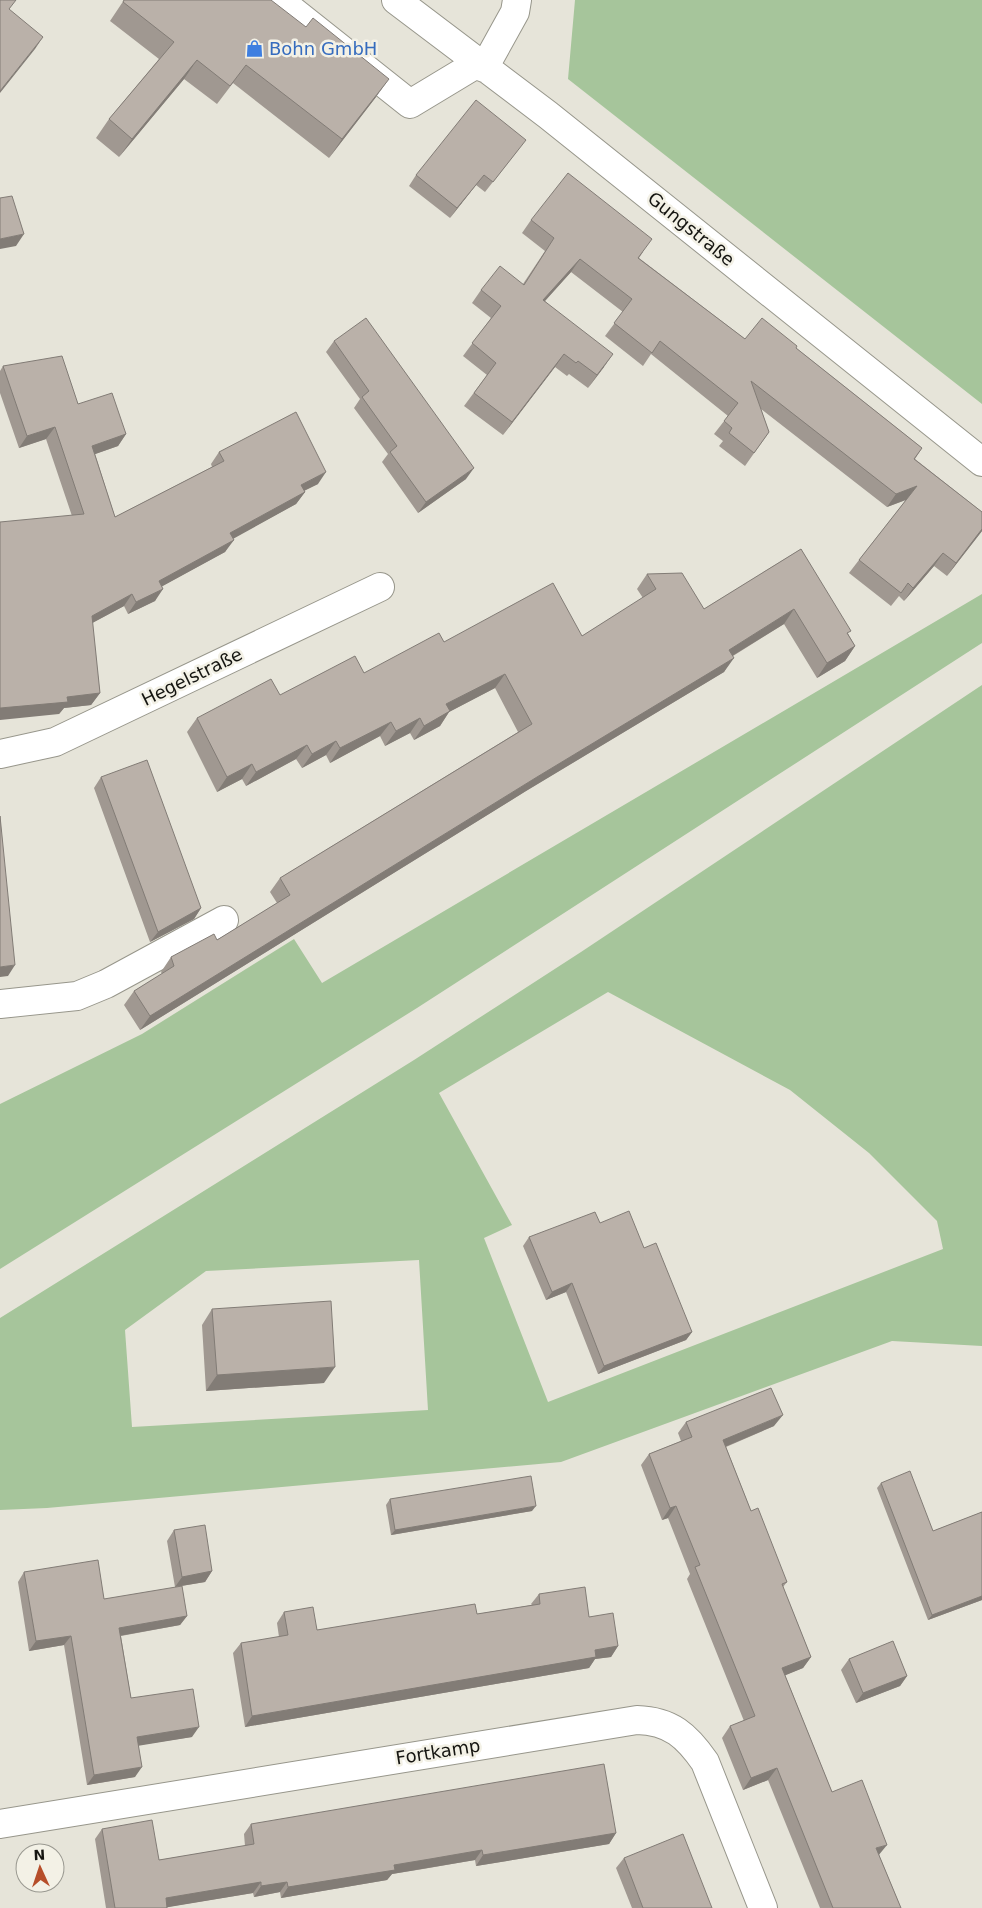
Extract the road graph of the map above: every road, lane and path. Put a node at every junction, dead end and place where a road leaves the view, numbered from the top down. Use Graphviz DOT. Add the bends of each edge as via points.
graph roads {
  1 [pos="279,0"];
  2 [pos="396,0"];
  3 [pos="518,0"];
  4 [pos="481,66"];
  5 [pos="982,462"];
  6 [pos="380,587"];
  7 [pos="0,754"];
  8 [pos="224,920"];
  9 [pos="0,1004"];
  10 [pos="0,1824"];
  11 [pos="763,1908"];
  1 -- 4 [label="street" via="410,104"];
  2 -- 4 [label="street, Gungstraße"];
  3 -- 4 [label="street" via="515,12"];
  4 -- 5 [label="street, Gungstraße" via="548,114"];
  6 -- 7 [label="street, Hegelstraße" via="56,742"];
  8 -- 9 [label="street" via="106,984 77,996"];
  10 -- 11 [label="street, Fortkamp" via="628,1721 655,1720 673,1728 691,1742 706,1762"];
}
